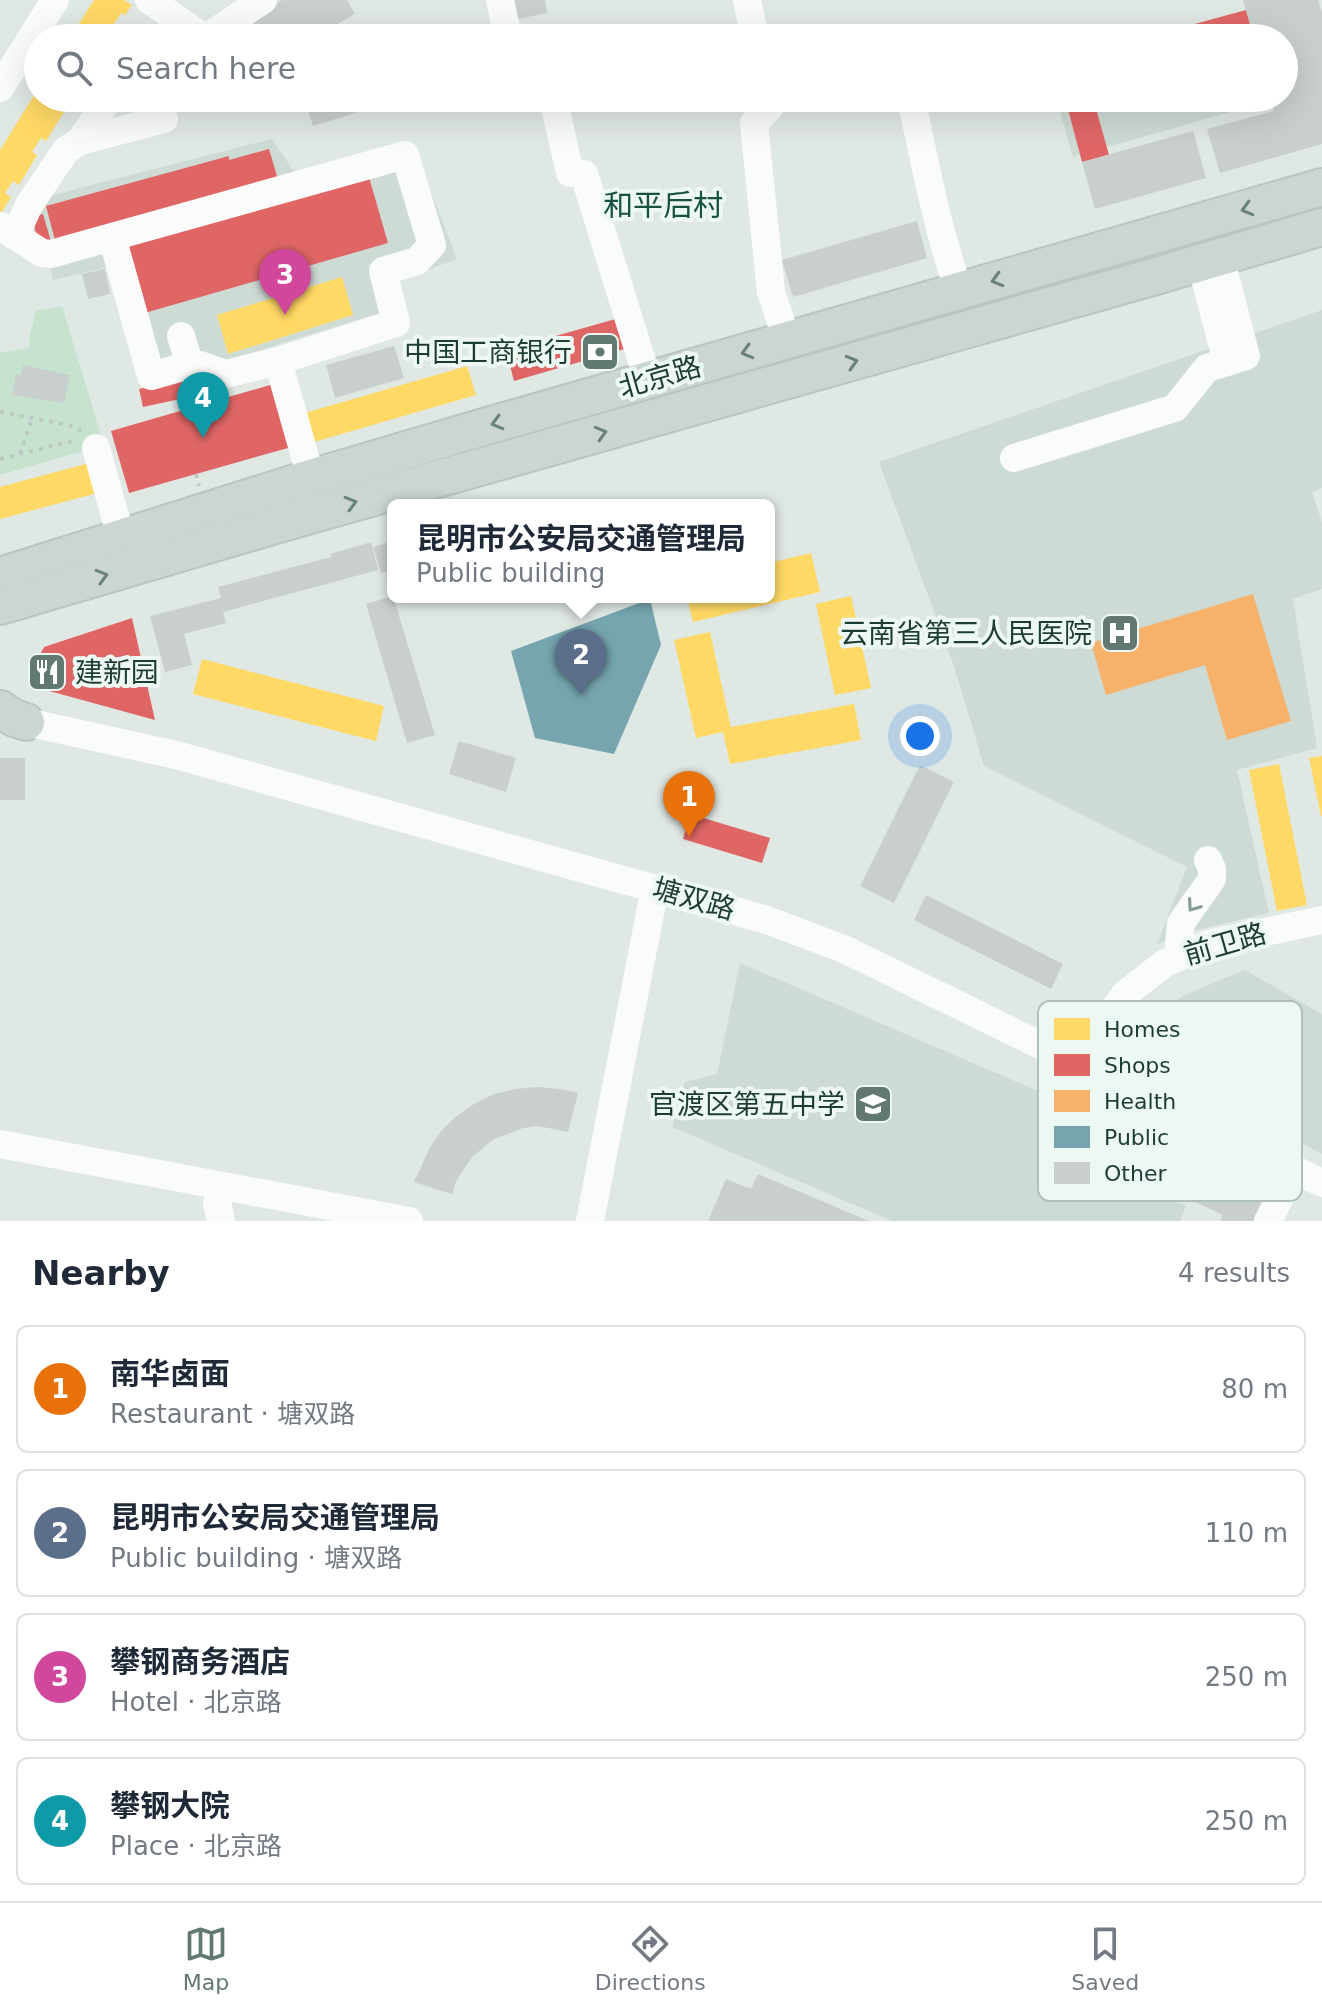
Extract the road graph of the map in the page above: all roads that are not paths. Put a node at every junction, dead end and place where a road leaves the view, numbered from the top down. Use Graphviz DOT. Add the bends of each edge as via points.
graph roads {
  1 [pos="55,0"];
  2 [pos="149,0"];
  3 [pos="263,0"];
  4 [pos="500,0"];
  5 [pos="747,0"];
  6 [pos="40,24"];
  7 [pos="185,24"];
  8 [pos="227,24"];
  9 [pos="505,24"];
  10 [pos="752,24"];
  11 [pos="24,50"];
  12 [pos="0,88"];
  13 [pos="100,112"];
  14 [pos="556,112"];
  15 [pos="765,112"];
  16 [pos="914,112"];
  17 [pos="164,119"];
  18 [pos="80,141"];
  19 [pos="1322,187"];
  20 [pos="1322,227"];
  21 [pos="7,231"];
  22 [pos="112,237"];
  23 [pos="1210,260"];
  24 [pos="959,291"];
  25 [pos="181,336"];
  26 [pos="787,340"];
  27 [pos="278,361"];
  28 [pos="190,365"];
  29 [pos="648,381"];
  30 [pos="93,442"];
  31 [pos="1014,458"];
  32 [pos="311,478"];
  33 [pos="121,537"];
  34 [pos="0,576"];
  35 [pos="50,592"];
  36 [pos="0,606"];
  37 [pos="0,626"];
  38 [pos="9,716"];
  39 [pos="1208,860"];
  40 [pos="655,888"];
  41 [pos="1322,920"];
  42 [pos="1182,954"];
  43 [pos="1120,1001"];
  44 [pos="1038,1043"];
  45 [pos="0,1144"];
  46 [pos="1302,1173"];
  47 [pos="1322,1183"];
  48 [pos="221,1186"];
  49 [pos="1278,1201"];
  50 [pos="221,1221"];
  51 [pos="409,1221"];
  52 [pos="590,1221"];
  53 [pos="1268,1221"];
  1 -- 6 [label="street"];
  2 -- 7 [label="street"];
  3 -- 8 [label="street"];
  4 -- 9 [label="street"];
  5 -- 10 [label="street"];
  11 -- 12 [label="street"];
  13 -- 18 [label="street"];
  14 -- 29 [label="street" via="570,173 584,174"];
  15 -- 26 [label="street" via="754,123 756,151 771,292"];
  16 -- 24 [label="street"];
  17 -- 18 [label="street"];
  18 -- 21 [label="street" via="66,150"];
  19 -- 24 [label="main road, 北京路, one-way"];
  20 -- 23 [label="main road, 北京路"];
  21 -- 22 [label="street" via="51,254"];
  22 -- 27 [label="street" via="405,155 432,245 417,261 383,271 396,323"];
  22 -- 28 [label="street" via="151,376"];
  23 -- 31 [label="street" via="1237,359 1207,368 1175,408"];
  35 -- 23 [label="main road, 北京路, one-way"];
  24 -- 26 [label="main road, 北京路"];
  25 -- 28 [label="street"];
  26 -- 29 [label="main road, 北京路, one-way"];
  27 -- 28 [label="street" via="226,374"];
  27 -- 32 [label="street"];
  29 -- 32 [label="main road, 北京路, one-way"];
  30 -- 33 [label="street"];
  32 -- 33 [label="main road, 北京路"];
  33 -- 34 [label="main road, 北京路"];
  35 -- 36 [label="main road, 北京路"];
  35 -- 37 [label="main road"];
  38 -- 40 [label="street, 塘双路" via="176,755"];
  39 -- 42 [label="street, one-way" via="1212,879 1181,923"];
  40 -- 44 [label="street, 塘双路" via="767,920 846,950"];
  40 -- 52 [label="street"];
  41 -- 42 [label="street, 前卫路"];
  42 -- 43 [label="street, 前卫路"];
  45 -- 48 [label="street"];
  46 -- 47 [label="street, 塘双路"];
  48 -- 50 [label="street"];
  48 -- 51 [label="street"];
  49 -- 53 [label="street"];
}
